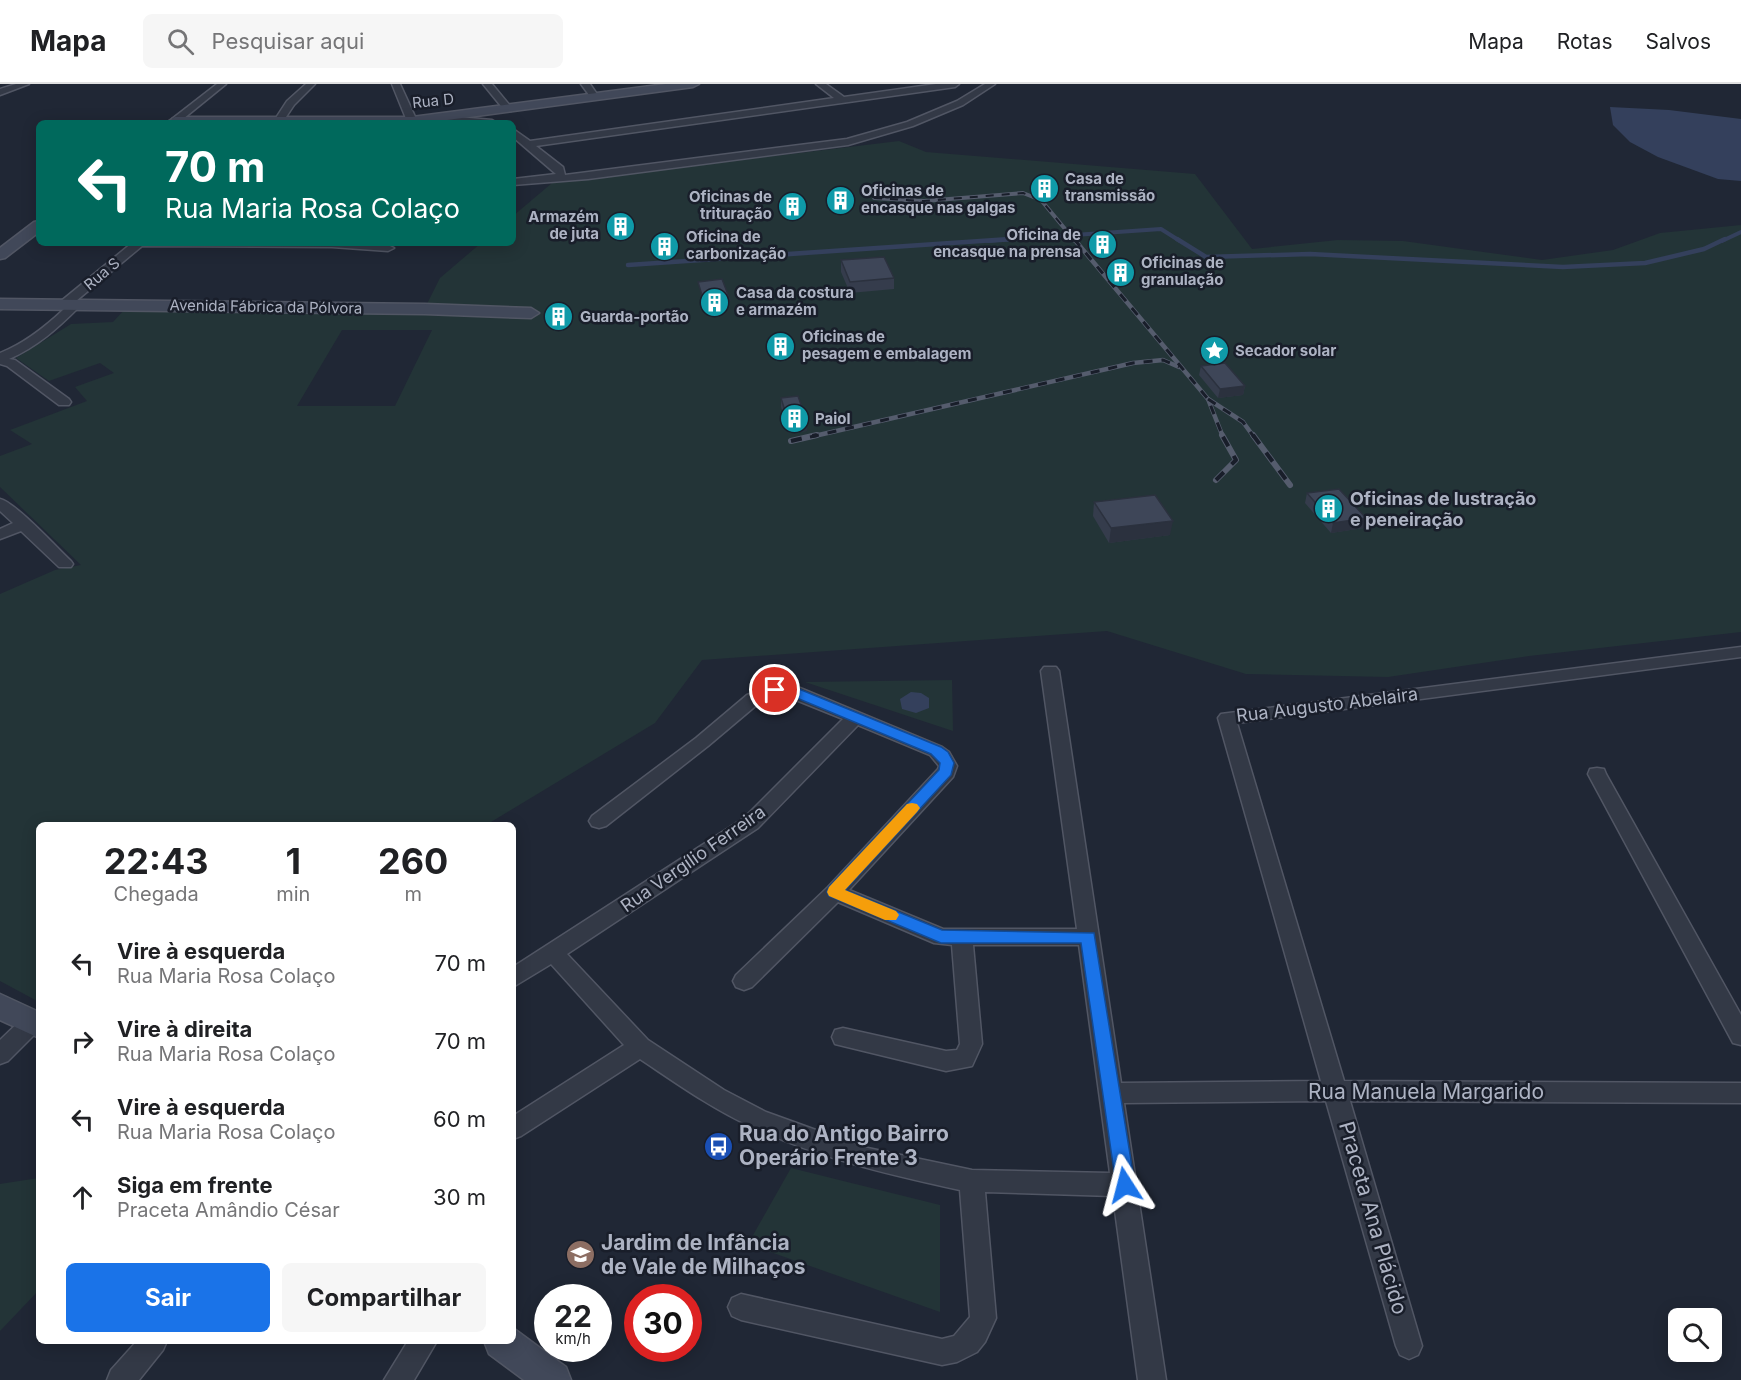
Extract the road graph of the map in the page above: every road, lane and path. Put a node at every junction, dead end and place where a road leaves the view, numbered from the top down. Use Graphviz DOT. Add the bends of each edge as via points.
graph roads {
  1 [pos="25,84"];
  2 [pos="222,84"];
  3 [pos="311,84"];
  4 [pos="396,84"];
  5 [pos="487,84"];
  6 [pos="585,84"];
  7 [pos="687,84"];
  8 [pos="819,84"];
  9 [pos="955,84"];
  10 [pos="992,84"];
  11 [pos="0,92"];
  12 [pos="595,97"];
  13 [pos="844,100"];
  14 [pos="508,109"];
  15 [pos="490,117"];
  16 [pos="177,120"];
  17 [pos="280,120"];
  18 [pos="412,120"];
  19 [pos="420,120"];
  20 [pos="516,134"];
  21 [pos="528,144"];
  22 [pos="524,171"];
  23 [pos="557,178"];
  24 [pos="516,182"];
  25 [pos="36,227"];
  26 [pos="136,246"];
  27 [pos="360,246"];
  28 [pos="388,248"];
  29 [pos="0,255"];
  30 [pos="0,304"];
  31 [pos="70,304"];
  32 [pos="531,314"];
  33 [pos="0,359"];
  34 [pos="64,402"];
  35 [pos="0,502"];
  36 [pos="24,524"];
  37 [pos="0,534"];
  38 [pos="65,564"];
  39 [pos="1741,652"];
  40 [pos="1050,671"];
  41 [pos="855,718"];
  42 [pos="1597,774"];
  43 [pos="599,822"];
  44 [pos="835,892"];
  45 [pos="962,937"];
  46 [pos="1088,937"];
  47 [pos="553,953"];
  48 [pos="516,976"];
  49 [pos="744,981"];
  50 [pos="0,1006"];
  51 [pos="36,1024"];
  52 [pos="1741,1036"];
  53 [pos="843,1037"];
  54 [pos="640,1047"];
  55 [pos="0,1054"];
  56 [pos="1336,1091"];
  57 [pos="1110,1093"];
  58 [pos="1741,1093"];
  59 [pos="516,1127"];
  60 [pos="972,1181"];
  61 [pos="1125,1185"];
  62 [pos="741,1307"];
  63 [pos="151,1344"];
  64 [pos="422,1344"];
  65 [pos="506,1344"];
  66 [pos="1409,1346"];
  67 [pos="121,1380"];
  68 [pos="398,1380"];
  69 [pos="553,1380"];
  70 [pos="1152,1380"];
  1 -- 11 [label="street"];
  2 -- 16 [label="street"];
  3 -- 17 [label="street" via="290,103"];
  4 -- 18 [label="street"];
  5 -- 14 [label="street"];
  6 -- 12 [label="street"];
  7 -- 12 [label="street, Rua D"];
  8 -- 13 [label="street"];
  9 -- 13 [label="street"];
  10 -- 23 [label="street" via="960,103 910,124 848,141"];
  12 -- 14 [label="street, Rua D"];
  13 -- 21 [label="street"];
  14 -- 15 [label="street, Rua D"];
  15 -- 19 [label="street, Rua D"];
  20 -- 21 [label="street"];
  21 -- 23 [label="street" via="558,169 561,174"];
  22 -- 23 [label="street"];
  23 -- 24 [label="street"];
  25 -- 29 [label="street"];
  26 -- 31 [label="street, Rua S"];
  27 -- 28 [label="street"];
  30 -- 31 [label="street, Avenida Fábrica da Pólvora"];
  31 -- 32 [label="street, Avenida Fábrica da Pólvora"];
  31 -- 33 [label="street, Rua S" via="44,335"];
  33 -- 34 [label="street"];
  35 -- 36 [label="street"];
  36 -- 37 [label="street"];
  36 -- 38 [label="street"];
  39 -- 56 [label="street, Rua Augusto Abelaira" via="1227,718"];
  40 -- 46 [label="street"];
  41 -- 43 [label="street" via="794,692 762,694"];
  41 -- 44 [label="street" via="936,751 945,759 948,769"];
  41 -- 47 [label="street, Rua Vergílio Ferreira" via="758,818"];
  42 -- 52 [label="street"];
  44 -- 45 [label="street" via="941,937"];
  44 -- 49 [label="street"];
  45 -- 46 [label="street"];
  45 -- 53 [label="street" via="970,1044 964,1059 946,1061"];
  46 -- 57 [label="street"];
  47 -- 48 [label="street, Rua Vergílio Ferreira"];
  47 -- 54 [label="street"];
  50 -- 51 [label="street"];
  51 -- 55 [label="street"];
  54 -- 59 [label="street"];
  54 -- 60 [label="street" via="716,1097 800,1136 862,1158"];
  56 -- 57 [label="street, Rua Manuela Margarido"];
  56 -- 58 [label="street, Rua Manuela Margarido"];
  56 -- 66 [label="street, Praceta Ana Plácido"];
  57 -- 61 [label="street"];
  60 -- 61 [label="street"];
  60 -- 62 [label="street" via="982,1318 974,1337 959,1350 942,1352"];
  61 -- 70 [label="street"];
  63 -- 67 [label="street"];
  64 -- 68 [label="street"];
  65 -- 69 [label="street"];
}
